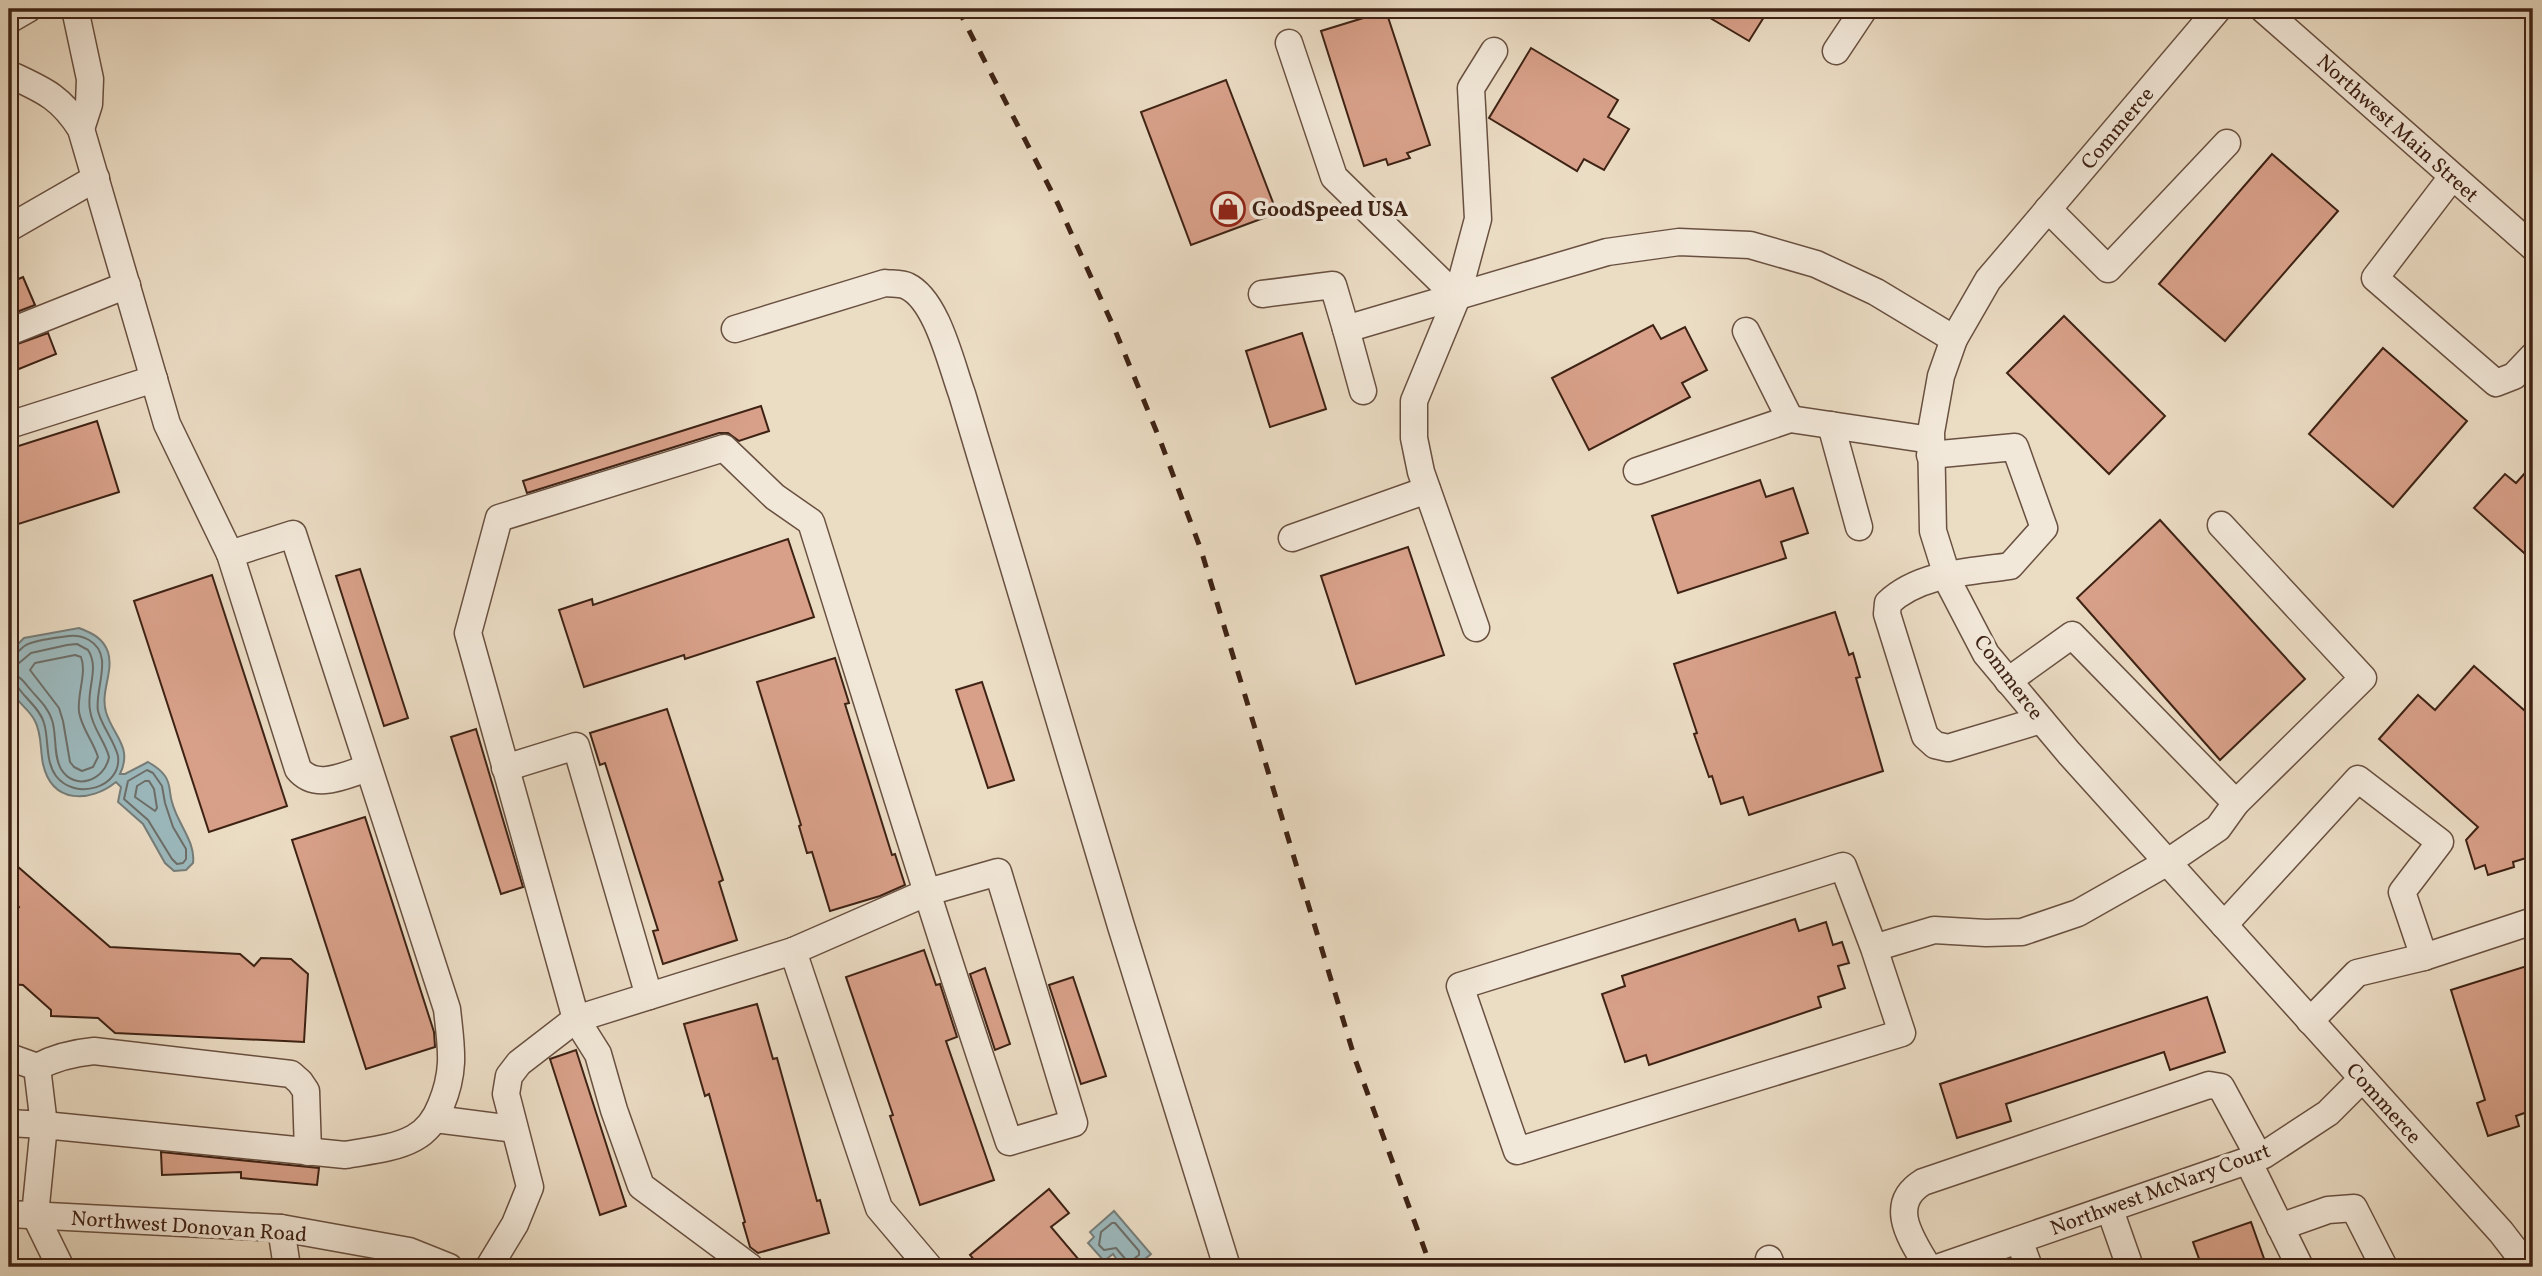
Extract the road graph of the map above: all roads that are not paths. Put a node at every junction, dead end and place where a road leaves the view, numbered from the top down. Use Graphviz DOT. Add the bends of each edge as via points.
graph roads {
  1 [pos="28,9"];
  2 [pos="75,9"];
  3 [pos="1864,9"];
  4 [pos="2218,9"];
  5 [pos="2263,9"];
  6 [pos="9,20"];
  7 [pos="1289,43"];
  8 [pos="1494,51"];
  9 [pos="1836,51"];
  10 [pos="9,75"];
  11 [pos="81,129"];
  12 [pos="2227,143"];
  13 [pos="2452,177"];
  14 [pos="96,178"];
  15 [pos="2048,209"];
  16 [pos="9,228"];
  17 [pos="2533,247"];
  18 [pos="127,285"];
  19 [pos="1262,294"];
  20 [pos="1457,298"];
  21 [pos="735,329"];
  22 [pos="1346,329"];
  23 [pos="1746,331"];
  24 [pos="9,332"];
  25 [pos="1954,339"];
  26 [pos="2533,356"];
  27 [pos="154,379"];
  28 [pos="1363,391"];
  29 [pos="1790,419"];
  30 [pos="9,425"];
  31 [pos="1830,425"];
  32 [pos="1931,448"];
  33 [pos="1637,471"];
  34 [pos="1427,490"];
  35 [pos="2221,526"];
  36 [pos="1860,527"];
  37 [pos="1292,538"];
  38 [pos="230,554"];
  39 [pos="1946,575"];
  40 [pos="1476,628"];
  41 [pos="2008,681"];
  42 [pos="2041,720"];
  43 [pos="368,768"];
  44 [pos="505,768"];
  45 [pos="2236,803"];
  46 [pos="2168,862"];
  47 [pos="928,892"];
  48 [pos="2533,921"];
  49 [pos="2224,925"];
  50 [pos="1874,948"];
  51 [pos="793,951"];
  52 [pos="2424,957"];
  53 [pos="649,996"];
  54 [pos="576,1019"];
  55 [pos="2310,1021"];
  56 [pos="9,1057"];
  57 [pos="37,1067"];
  58 [pos="2362,1079"];
  59 [pos="435,1119"];
  60 [pos="9,1123"];
  61 [pos="44,1125"];
  62 [pos="514,1129"];
  63 [pos="308,1152"];
  64 [pos="2253,1159"];
  65 [pos="2110,1210"];
  66 [pos="9,1214"];
  67 [pos="35,1215"];
  68 [pos="2280,1227"];
  69 [pos="281,1228"];
  70 [pos="2019,1240"];
  71 [pos="2526,1265"];
  72 [pos="59,1267"];
  73 [pos="287,1267"];
  74 [pos="449,1267"];
  75 [pos="489,1267"];
  76 [pos="751,1267"];
  77 [pos="929,1267"];
  78 [pos="1227,1267"];
  79 [pos="1928,1267"];
  80 [pos="1940,1267"];
  81 [pos="2029,1267"];
  82 [pos="2130,1267"];
  83 [pos="2300,1267"];
  84 [pos="2384,1267"];
  1 -- 6 [label="street"];
  2 -- 11 [label="street" via="90,79"];
  3 -- 9 [label="street"];
  4 -- 15 [label="street, Commerce"];
  5 -- 13 [label="street, Northwest Main Street"];
  7 -- 20 [label="street" via="1334,177"];
  8 -- 20 [label="street" via="1471,88 1478,219"];
  10 -- 11 [label="street" via="52,95"];
  11 -- 14 [label="street"];
  12 -- 15 [label="street" via="2108,269"];
  13 -- 17 [label="street, Northwest Main Street"];
  13 -- 26 [label="street" via="2375,278 2496,383 2514,376"];
  14 -- 16 [label="street"];
  14 -- 18 [label="street"];
  15 -- 25 [label="street, Commerce" via="1988,280"];
  18 -- 24 [label="street"];
  18 -- 27 [label="street"];
  19 -- 22 [label="street" via="1333,285"];
  20 -- 22 [label="street"];
  20 -- 25 [label="street" via="1607,253 1679,242 1750,245 1816,264 1876,292"];
  20 -- 34 [label="street" via="1414,401 1414,438"];
  21 -- 78 [label="street" via="885,283 905,285 921,296 934,317 962,394"];
  22 -- 28 [label="street"];
  23 -- 29 [label="street"];
  25 -- 32 [label="street, Commerce" via="1941,376"];
  27 -- 30 [label="street"];
  27 -- 38 [label="street" via="167,424"];
  29 -- 31 [label="street"];
  29 -- 33 [label="street"];
  31 -- 32 [label="street"];
  31 -- 36 [label="street"];
  32 -- 39 [label="street, Commerce" via="1933,531"];
  32 -- 39 [label="street" via="2015,447 2043,528 2010,566"];
  34 -- 37 [label="street"];
  34 -- 40 [label="street"];
  35 -- 45 [label="street" via="2363,678"];
  38 -- 43 [label="street" via="298,769 315,781"];
  38 -- 43 [label="street" via="293,534"];
  39 -- 41 [label="street, Commerce" via="1986,654"];
  39 -- 42 [label="street" via="1910,587 1888,603 1887,614 1925,736 1948,748"];
  41 -- 42 [label="street, Commerce"];
  41 -- 45 [label="street" via="2072,635"];
  42 -- 46 [label="street, Commerce"];
  43 -- 59 [label="street" via="447,1009 451,1082"];
  44 -- 47 [label="street" via="468,633 499,518 724,448 775,497 811,522"];
  44 -- 53 [label="street" via="576,746"];
  44 -- 54 [label="street"];
  45 -- 46 [label="street" via="2218,828"];
  46 -- 49 [label="street, Commerce"];
  46 -- 50 [label="street" via="2078,913 2022,932 1934,930"];
  47 -- 47 [label="street" via="1009,1142 1074,1124 998,872"];
  47 -- 51 [label="street"];
  48 -- 52 [label="street"];
  49 -- 52 [label="street" via="2358,779 2440,842 2402,892"];
  49 -- 55 [label="street, Commerce"];
  50 -- 50 [label="street" via="1843,866 1460,986 1517,1151 1902,1033"];
  51 -- 53 [label="street"];
  51 -- 77 [label="street" via="880,1208"];
  52 -- 55 [label="street" via="2357,973"];
  53 -- 54 [label="street"];
  54 -- 62 [label="street" via="509,1076 506,1094"];
  54 -- 76 [label="street" via="598,1054 641,1186"];
  55 -- 58 [label="street, Commerce"];
  56 -- 57 [label="street"];
  57 -- 61 [label="street"];
  57 -- 63 [label="street" via="64,1055 94,1051 291,1074 306,1091"];
  58 -- 64 [label="street, Northwest McNary Court" via="2328,1112"];
  58 -- 71 [label="street, Commerce"];
  59 -- 62 [label="street"];
  59 -- 63 [label="street" via="415,1138 384,1148 345,1155"];
  60 -- 61 [label="street"];
  61 -- 63 [label="street"];
  61 -- 67 [label="street"];
  62 -- 75 [label="street" via="530,1187 515,1224"];
  64 -- 65 [label="street, Northwest McNary Court"];
  64 -- 68 [label="street"];
  64 -- 79 [label="street" via="2221,1087 2209,1085 1914,1187 1905,1202 1905,1220"];
  65 -- 70 [label="street, Northwest McNary Court"];
  65 -- 82 [label="street"];
  66 -- 67 [label="street, Northwest Donovan Road"];
  67 -- 69 [label="street, Northwest Donovan Road"];
  67 -- 72 [label="street"];
  68 -- 83 [label="street"];
  68 -- 84 [label="street" via="2328,1210 2354,1208"];
  69 -- 73 [label="street"];
  69 -- 74 [label="street, Northwest Donovan Road" via="409,1251"];
  70 -- 80 [label="street, Northwest McNary Court"];
  70 -- 81 [label="street"];
}
